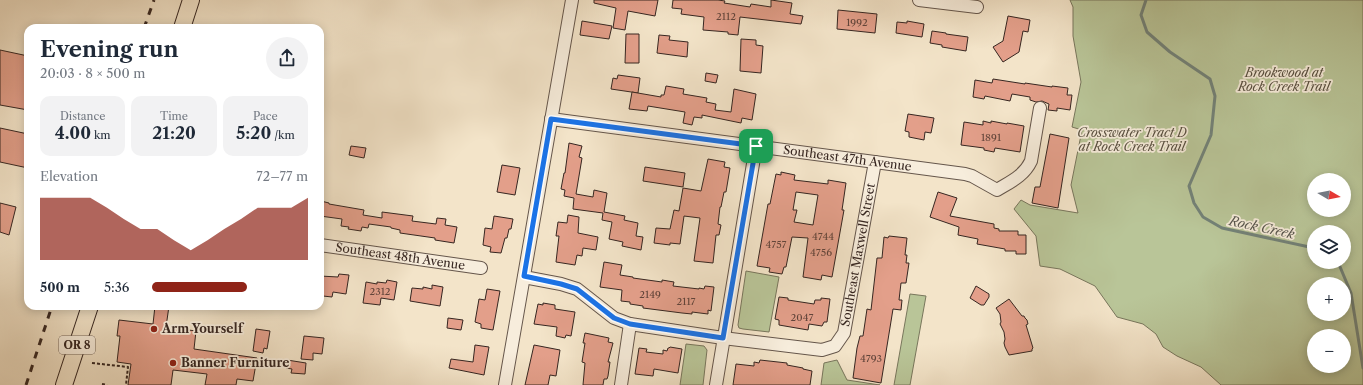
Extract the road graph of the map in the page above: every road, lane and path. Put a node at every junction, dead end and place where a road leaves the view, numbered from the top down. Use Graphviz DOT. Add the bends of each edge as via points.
graph roads {
  1 [pos="191,0"];
  2 [pos="572,0"];
  3 [pos="919,0"];
  4 [pos="978,7"];
  5 [pos="183,24"];
  6 [pos="1040,108"];
  7 [pos="551,119"];
  8 [pos="756,146"];
  9 [pos="874,162"];
  10 [pos="324,246"];
  11 [pos="481,268"];
  12 [pos="524,276"];
  13 [pos="89,310"];
  14 [pos="630,324"];
  15 [pos="723,338"];
  16 [pos="92,363"];
  17 [pos="102,384"];
  18 [pos="64,385"];
  19 [pos="107,385"];
  20 [pos="126,385"];
  21 [pos="505,385"];
  22 [pos="621,385"];
  23 [pos="716,385"];
  1 -- 5 [label="main road"];
  2 -- 7 [label="street"];
  3 -- 4 [label="street"];
  6 -- 9 [label="street, Southeast 47th Avenue" via="1028,169 997,190 965,174"];
  7 -- 8 [label="street, Southeast 47th Avenue"];
  7 -- 12 [label="street"];
  8 -- 9 [label="street, Southeast 47th Avenue"];
  8 -- 15 [label="street"];
  9 -- 15 [label="street, Southeast Maxwell Street" via="844,333 835,346 822,350"];
  10 -- 11 [label="street, Southeast 48th Avenue"];
  12 -- 14 [label="street" via="577,289 614,318"];
  12 -- 21 [label="street"];
  13 -- 18 [label="main road, OR 8"];
  14 -- 15 [label="street"];
  14 -- 22 [label="street"];
  15 -- 23 [label="street"];
  16 -- 20 [label="path" via="128,368"];
  17 -- 19 [label="path"];
}
